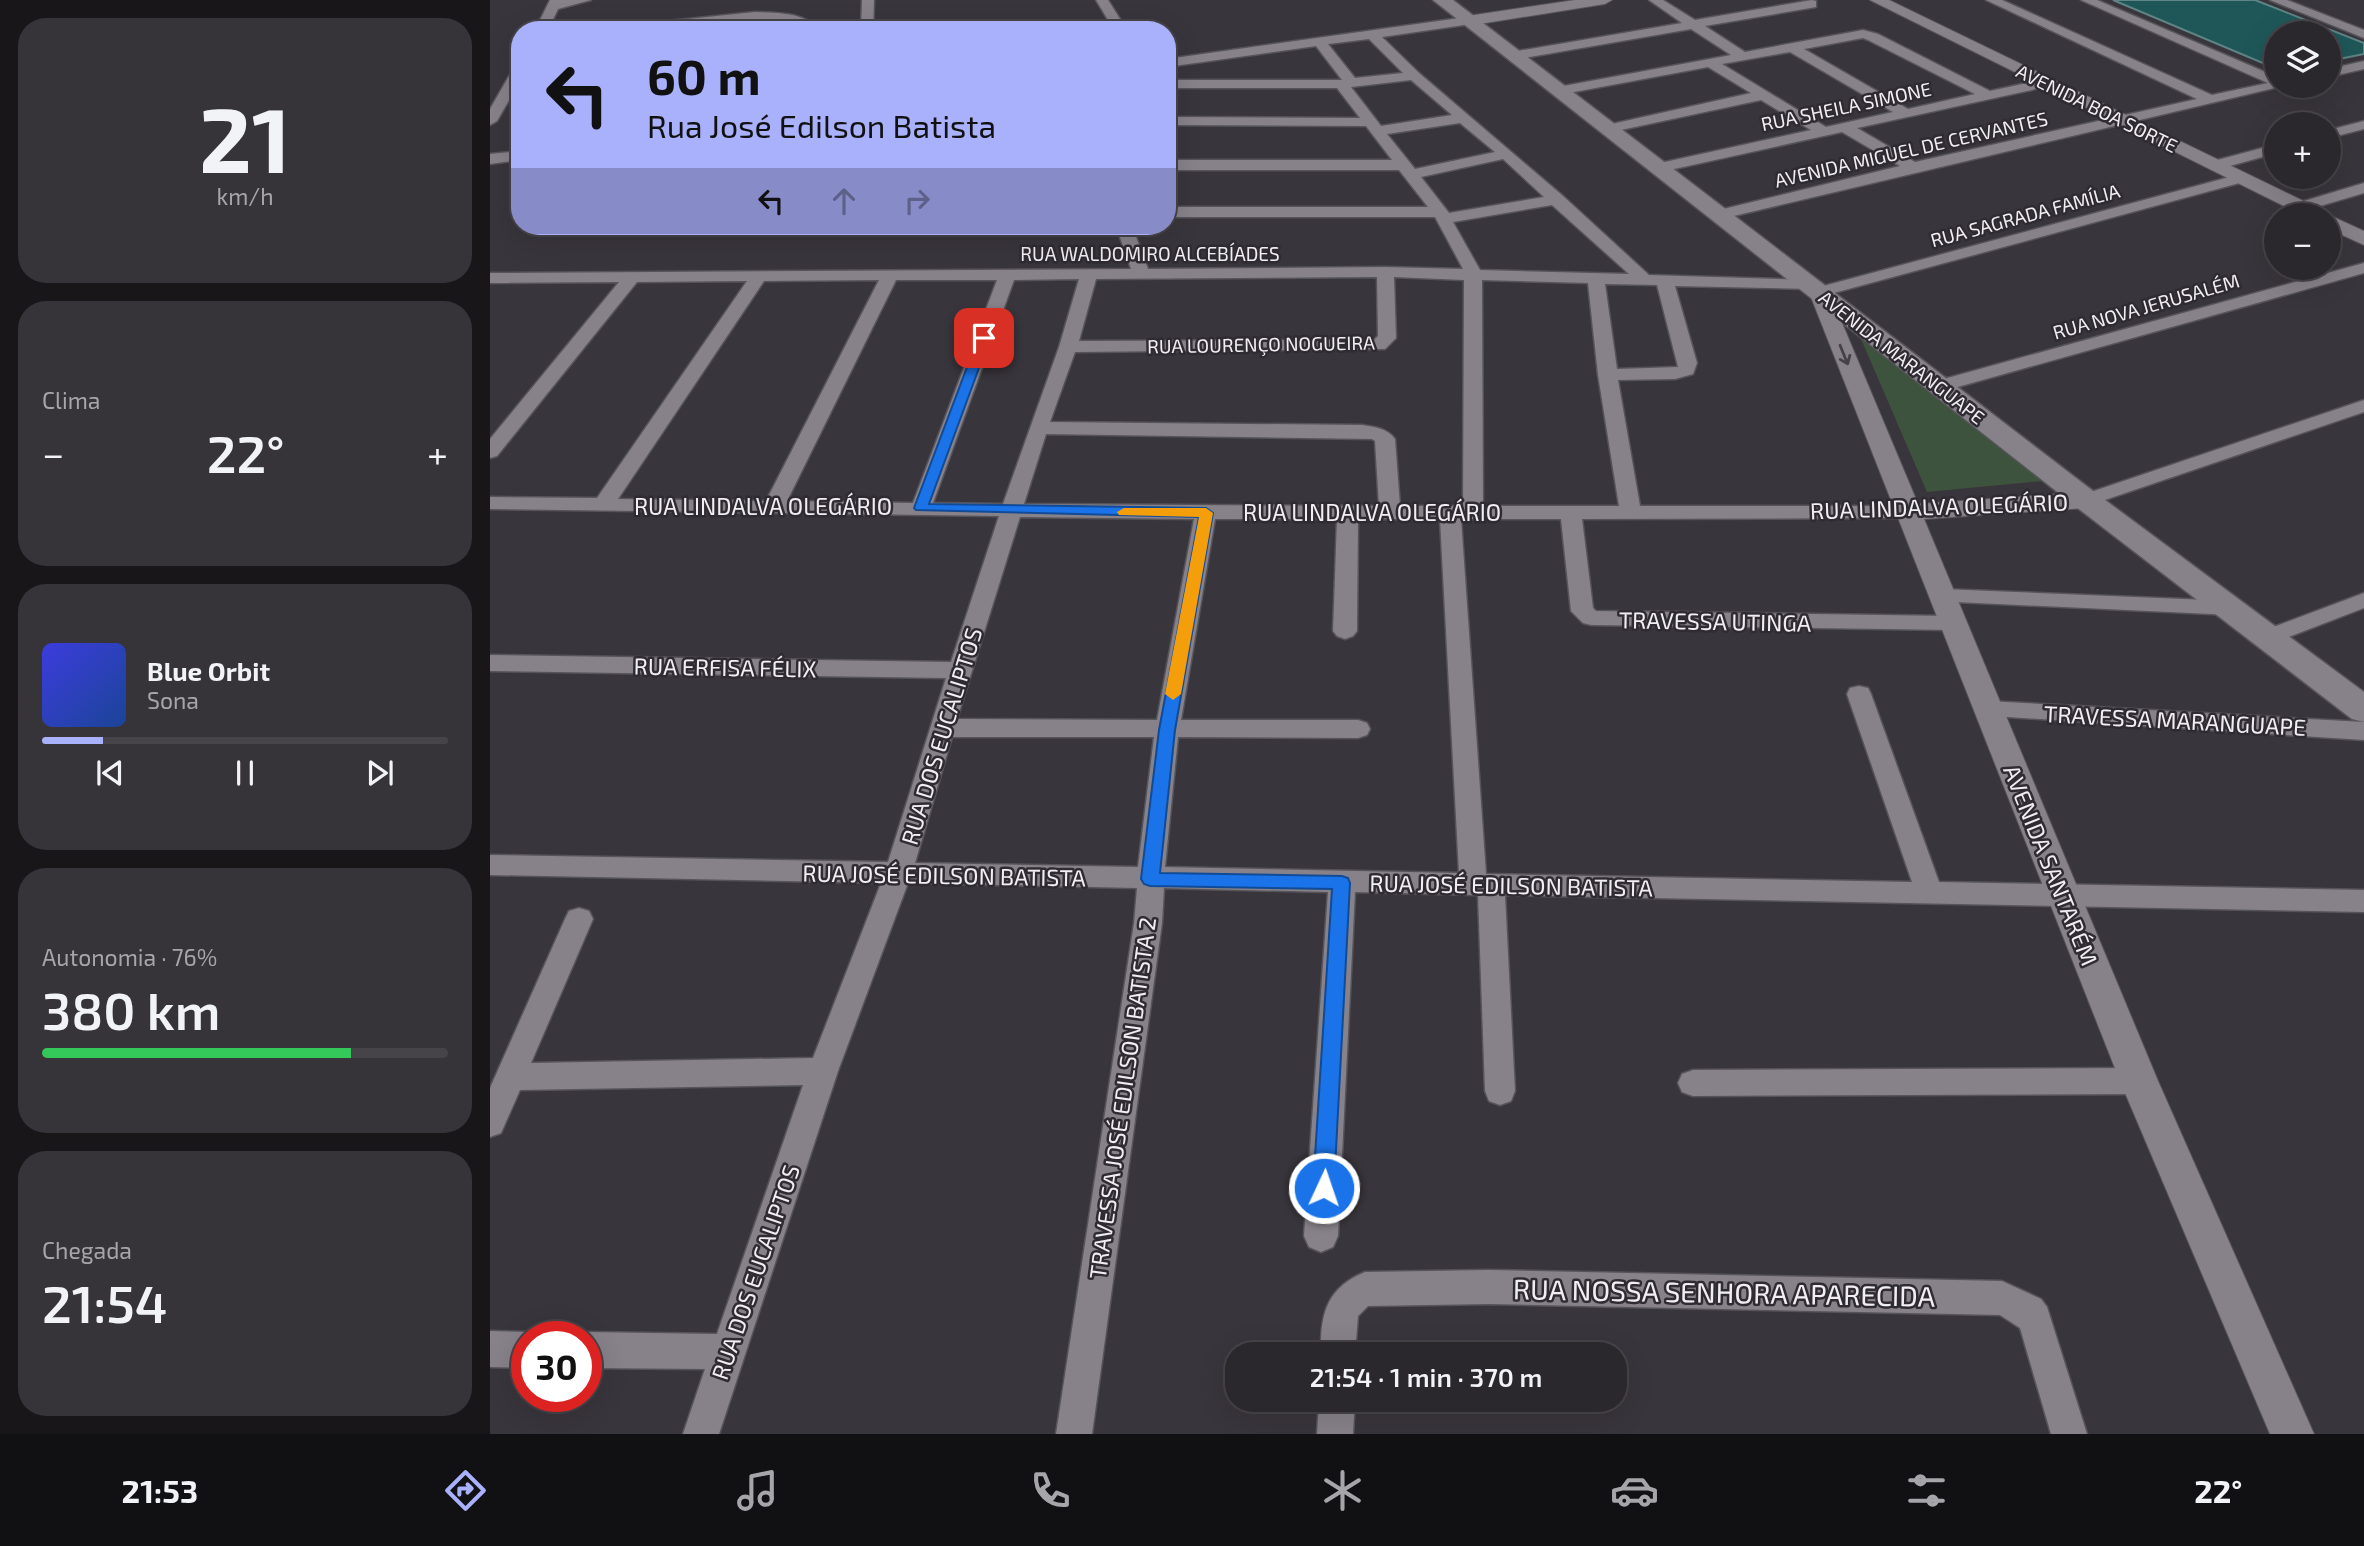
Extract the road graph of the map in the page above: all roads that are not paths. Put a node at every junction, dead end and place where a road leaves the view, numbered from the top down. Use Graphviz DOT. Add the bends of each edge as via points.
graph roads {
  1 [pos="585,0"];
  2 [pos="867,0"];
  3 [pos="1103,0"];
  4 [pos="1441,0"];
  5 [pos="1605,0"];
  6 [pos="1655,0"];
  7 [pos="1877,0"];
  8 [pos="1992,0"];
  9 [pos="2087,0"];
  10 [pos="2276,0"];
  11 [pos="554,3"];
  12 [pos="1812,4"];
  13 [pos="545,21"];
  14 [pos="715,21"];
  15 [pos="806,21"];
  16 [pos="867,21"];
  17 [pos="1116,21"];
  18 [pos="1467,21"];
  19 [pos="1691,25"];
  20 [pos="1372,34"];
  21 [pos="2364,34"];
  22 [pos="1319,41"];
  23 [pos="1791,47"];
  24 [pos="1512,56"];
  25 [pos="1742,56"];
  26 [pos="1176,62"];
  27 [pos="1709,62"];
  28 [pos="2364,65"];
  29 [pos="2341,70"];
  30 [pos="1414,76"];
  31 [pos="2264,77"];
  32 [pos="2045,83"];
  33 [pos="1176,84"];
  34 [pos="1346,84"];
  35 [pos="511,85"];
  36 [pos="2264,86"];
  37 [pos="1558,91"];
  38 [pos="1763,95"];
  39 [pos="1987,95"];
  40 [pos="2211,100"];
  41 [pos="1904,113"];
  42 [pos="1462,118"];
  43 [pos="2121,120"];
  44 [pos="490,121"];
  45 [pos="1176,121"];
  46 [pos="2364,125"];
  47 [pos="1373,126"];
  48 [pos="1844,127"];
  49 [pos="1607,129"];
  50 [pos="1823,131"];
  51 [pos="2341,131"];
  52 [pos="2264,152"];
  53 [pos="1506,155"];
  54 [pos="511,156"];
  55 [pos="490,159"];
  56 [pos="1176,165"];
  57 [pos="2215,165"];
  58 [pos="1913,167"];
  59 [pos="1656,168"];
  60 [pos="1408,169"];
  61 [pos="2242,178"];
  62 [pos="2364,188"];
  63 [pos="1557,199"];
  64 [pos="2292,203"];
  65 [pos="2313,203"];
  66 [pos="1176,212"];
  67 [pos="1441,215"];
  68 [pos="1717,215"];
  69 [pos="2341,227"];
  70 [pos="1127,235"];
  71 [pos="2364,239"];
  72 [pos="2364,268"];
  73 [pos="1385,272"];
  74 [pos="1141,273"];
  75 [pos="1473,273"];
  76 [pos="1007,274"];
  77 [pos="1089,274"];
  78 [pos="635,275"];
  79 [pos="760,275"];
  80 [pos="890,275"];
  81 [pos="490,278"];
  82 [pos="1596,280"];
  83 [pos="1646,281"];
  84 [pos="1665,282"];
  85 [pos="1814,289"];
  86 [pos="1068,347"];
  87 [pos="1607,375"];
  88 [pos="1940,386"];
  89 [pos="2364,406"];
  90 [pos="1038,428"];
  91 [pos="490,452"];
  92 [pos="2086,500"];
  93 [pos="490,503"];
  94 [pos="603,505"];
  95 [pos="774,506"];
  96 [pos="921,508"];
  97 [pos="1012,511"];
  98 [pos="1571,511"];
  99 [pos="1630,511"];
  100 [pos="1390,512"];
  101 [pos="1462,512"];
  102 [pos="1907,512"];
  103 [pos="1206,513"];
  104 [pos="1348,513"];
  105 [pos="2363,601"];
  106 [pos="2232,608"];
  107 [pos="1947,610"];
  108 [pos="1345,631"];
  109 [pos="2268,637"];
  110 [pos="490,663"];
  111 [pos="960,670"];
  112 [pos="1859,694"];
  113 [pos="1987,709"];
  114 [pos="2364,710"];
  115 [pos="943,729"];
  116 [pos="1358,729"];
  117 [pos="1167,730"];
  118 [pos="2364,731"];
  119 [pos="490,865"];
  120 [pos="898,875"];
  121 [pos="1150,879"];
  122 [pos="1342,883"];
  123 [pos="1482,884"];
  124 [pos="1929,892"];
  125 [pos="2064,894"];
  126 [pos="2364,901"];
  127 [pos="579,919"];
  128 [pos="823,1071"];
  129 [pos="510,1077"];
  130 [pos="2139,1082"];
  131 [pos="1693,1083"];
  132 [pos="1500,1091"];
  133 [pos="490,1124"];
  134 [pos="1321,1236"];
  135 [pos="1338,1342"];
  136 [pos="490,1349"];
  137 [pos="511,1350"];
  138 [pos="602,1350"];
  139 [pos="729,1352"];
  140 [pos="1336,1412"];
  141 [pos="701,1434"];
  142 [pos="1074,1434"];
  143 [pos="1335,1434"];
  144 [pos="2068,1434"];
  145 [pos="2292,1434"];
  1 -- 11 [label="street"];
  2 -- 16 [label="street"];
  3 -- 17 [label="street"];
  4 -- 18 [label="main road, AVENIDA MARANGUAPE"];
  5 -- 18 [label="street"];
  6 -- 19 [label="street"];
  7 -- 32 [label="street, AVENIDA BOA SORTE"];
  8 -- 40 [label="street"];
  9 -- 31 [label="street"];
  10 -- 21 [label="street"];
  11 -- 13 [label="street"];
  12 -- 19 [label="street"];
  14 -- 15 [label="street" via="764,14"];
  18 -- 20 [label="street"];
  18 -- 24 [label="main road, AVENIDA MARANGUAPE"];
  19 -- 24 [label="street"];
  19 -- 25 [label="street"];
  20 -- 22 [label="street"];
  20 -- 30 [label="street"];
  22 -- 26 [label="street"];
  22 -- 34 [label="street"];
  23 -- 25 [label="street"];
  23 -- 39 [label="street" via="1859,34 1874,37"];
  23 -- 41 [label="street"];
  24 -- 37 [label="main road, AVENIDA MARANGUAPE"];
  25 -- 27 [label="street"];
  27 -- 37 [label="street"];
  27 -- 38 [label="street"];
  28 -- 29 [label="street"];
  30 -- 34 [label="street"];
  30 -- 42 [label="street"];
  32 -- 39 [label="street, RUA SHEILA SIMONE"];
  32 -- 43 [label="street, AVENIDA BOA SORTE"];
  33 -- 34 [label="street"];
  34 -- 47 [label="street"];
  35 -- 44 [label="street"];
  36 -- 40 [label="street, AVENIDA MIGUEL DE CERVANTES"];
  37 -- 49 [label="main road, AVENIDA MARANGUAPE"];
  38 -- 49 [label="street"];
  38 -- 50 [label="street"];
  39 -- 41 [label="street, RUA SHEILA SIMONE"];
  40 -- 43 [label="street, AVENIDA MIGUEL DE CERVANTES"];
  41 -- 48 [label="street, RUA SHEILA SIMONE"];
  42 -- 47 [label="street"];
  42 -- 53 [label="street"];
  43 -- 57 [label="street, AVENIDA BOA SORTE"];
  43 -- 58 [label="street, AVENIDA MIGUEL DE CERVANTES"];
  45 -- 47 [label="street"];
  46 -- 51 [label="street"];
  47 -- 60 [label="street"];
  48 -- 50 [label="street, RUA SHEILA SIMONE"];
  48 -- 58 [label="street"];
  49 -- 59 [label="main road, AVENIDA MARANGUAPE"];
  50 -- 59 [label="street, RUA SHEILA SIMONE"];
  52 -- 57 [label="street"];
  53 -- 60 [label="street"];
  53 -- 63 [label="street"];
  54 -- 55 [label="street"];
  56 -- 60 [label="street"];
  57 -- 61 [label="street, AVENIDA BOA SORTE"];
  58 -- 68 [label="street, AVENIDA MIGUEL DE CERVANTES"];
  59 -- 68 [label="main road, AVENIDA MARANGUAPE"];
  60 -- 67 [label="street"];
  61 -- 64 [label="street, AVENIDA BOA SORTE"];
  61 -- 85 [label="street, RUA SAGRADA FAMÍLIA"];
  62 -- 65 [label="street"];
  63 -- 67 [label="street"];
  63 -- 83 [label="street"];
  66 -- 67 [label="street"];
  67 -- 75 [label="street"];
  68 -- 85 [label="main road, AVENIDA MARANGUAPE"];
  69 -- 71 [label="street"];
  70 -- 74 [label="street"];
  72 -- 88 [label="street, RUA NOVA JERUSALÉM"];
  73 -- 74 [label="street, RUA WALDOMIRO ALCEBÍADES"];
  73 -- 75 [label="street, RUA WALDOMIRO ALCEBÍADES"];
  73 -- 86 [label="street, RUA LOURENÇO NOGUEIRA" via="1387,338 1379,345"];
  74 -- 77 [label="street, RUA WALDOMIRO ALCEBÍADES"];
  75 -- 82 [label="street, RUA WALDOMIRO ALCEBÍADES"];
  75 -- 101 [label="street"];
  76 -- 77 [label="street, RUA WALDOMIRO ALCEBÍADES"];
  76 -- 80 [label="street, RUA WALDOMIRO ALCEBÍADES"];
  76 -- 96 [label="street"];
  77 -- 86 [label="street, RUA DOS EUCALIPTOS"];
  78 -- 79 [label="street, RUA WALDOMIRO ALCEBÍADES"];
  78 -- 81 [label="street, RUA WALDOMIRO ALCEBÍADES"];
  78 -- 91 [label="street"];
  79 -- 80 [label="street, RUA WALDOMIRO ALCEBÍADES"];
  79 -- 94 [label="street"];
  80 -- 95 [label="street"];
  82 -- 83 [label="street, RUA WALDOMIRO ALCEBÍADES"];
  82 -- 87 [label="street"];
  83 -- 84 [label="street, RUA WALDOMIRO ALCEBÍADES"];
  84 -- 85 [label="street, RUA WALDOMIRO ALCEBÍADES"];
  84 -- 87 [label="street" via="1688,363 1686,370"];
  85 -- 88 [label="main road, AVENIDA MARANGUAPE"];
  85 -- 102 [label="street, AVENIDA SANTARÉM, one-way"];
  86 -- 90 [label="street, RUA DOS EUCALIPTOS"];
  87 -- 99 [label="street"];
  88 -- 92 [label="main road, AVENIDA MARANGUAPE"];
  89 -- 92 [label="street"];
  90 -- 97 [label="street, RUA DOS EUCALIPTOS"];
  90 -- 100 [label="street" via="1378,434 1385,439"];
  92 -- 102 [label="street, RUA LINDALVA OLEGÁRIO"];
  92 -- 106 [label="main road, AVENIDA MARANGUAPE"];
  93 -- 94 [label="street, RUA LINDALVA OLEGÁRIO"];
  94 -- 95 [label="street, RUA LINDALVA OLEGÁRIO"];
  95 -- 96 [label="street, RUA LINDALVA OLEGÁRIO"];
  96 -- 97 [label="street, RUA LINDALVA OLEGÁRIO"];
  97 -- 103 [label="street, RUA LINDALVA OLEGÁRIO"];
  97 -- 111 [label="street, RUA DOS EUCALIPTOS"];
  98 -- 99 [label="street, RUA LINDALVA OLEGÁRIO"];
  98 -- 101 [label="street, RUA LINDALVA OLEGÁRIO"];
  98 -- 107 [label="street, TRAVESSA UTINGA" via="1582,611 1591,618"];
  99 -- 102 [label="street, RUA LINDALVA OLEGÁRIO"];
  100 -- 101 [label="street, RUA LINDALVA OLEGÁRIO"];
  100 -- 104 [label="street, RUA LINDALVA OLEGÁRIO"];
  101 -- 123 [label="street"];
  102 -- 107 [label="street, AVENIDA SANTARÉM"];
  103 -- 104 [label="street, RUA LINDALVA OLEGÁRIO"];
  103 -- 117 [label="street, TRAVESSA JOSÉ EDILSON BATISTA 2"];
  104 -- 108 [label="street"];
  105 -- 109 [label="street"];
  106 -- 107 [label="street, TRAVESSA UTINGA"];
  106 -- 109 [label="main road, AVENIDA MARANGUAPE"];
  107 -- 113 [label="street, AVENIDA SANTARÉM"];
  109 -- 114 [label="main road, AVENIDA MARANGUAPE"];
  110 -- 111 [label="street, RUA ERFISA FÉLIX"];
  111 -- 115 [label="street, RUA DOS EUCALIPTOS"];
  112 -- 124 [label="street"];
  113 -- 118 [label="street, TRAVESSA MARANGUAPE"];
  113 -- 125 [label="street, AVENIDA SANTARÉM"];
  115 -- 117 [label="street"];
  115 -- 120 [label="street, RUA DOS EUCALIPTOS"];
  116 -- 117 [label="street"];
  117 -- 121 [label="street, TRAVESSA JOSÉ EDILSON BATISTA 2"];
  119 -- 120 [label="street, RUA JOSÉ EDILSON BATISTA"];
  120 -- 121 [label="street, RUA JOSÉ EDILSON BATISTA"];
  120 -- 128 [label="street, RUA DOS EUCALIPTOS"];
  121 -- 122 [label="street, RUA JOSÉ EDILSON BATISTA"];
  121 -- 142 [label="street, TRAVESSA JOSÉ EDILSON BATISTA 2" via="1148,923"];
  122 -- 123 [label="street, RUA JOSÉ EDILSON BATISTA"];
  122 -- 134 [label="street"];
  123 -- 124 [label="street, RUA JOSÉ EDILSON BATISTA"];
  123 -- 132 [label="street"];
  124 -- 125 [label="street, RUA JOSÉ EDILSON BATISTA"];
  125 -- 126 [label="street, RUA JOSÉ EDILSON BATISTA"];
  125 -- 130 [label="street, AVENIDA SANTARÉM"];
  127 -- 129 [label="street"];
  128 -- 129 [label="street"];
  128 -- 139 [label="street, RUA DOS EUCALIPTOS"];
  129 -- 133 [label="street"];
  130 -- 131 [label="street"];
  130 -- 145 [label="street, AVENIDA SANTARÉM"];
  135 -- 144 [label="street, RUA NOSSA SENHORA APARECIDA" via="1344,1304 1365,1289 2002,1298 2018,1304 2035,1319"];
  136 -- 137 [label="street"];
  138 -- 139 [label="street"];
  139 -- 141 [label="street, RUA DOS EUCALIPTOS"];
  140 -- 143 [label="street"];
}
